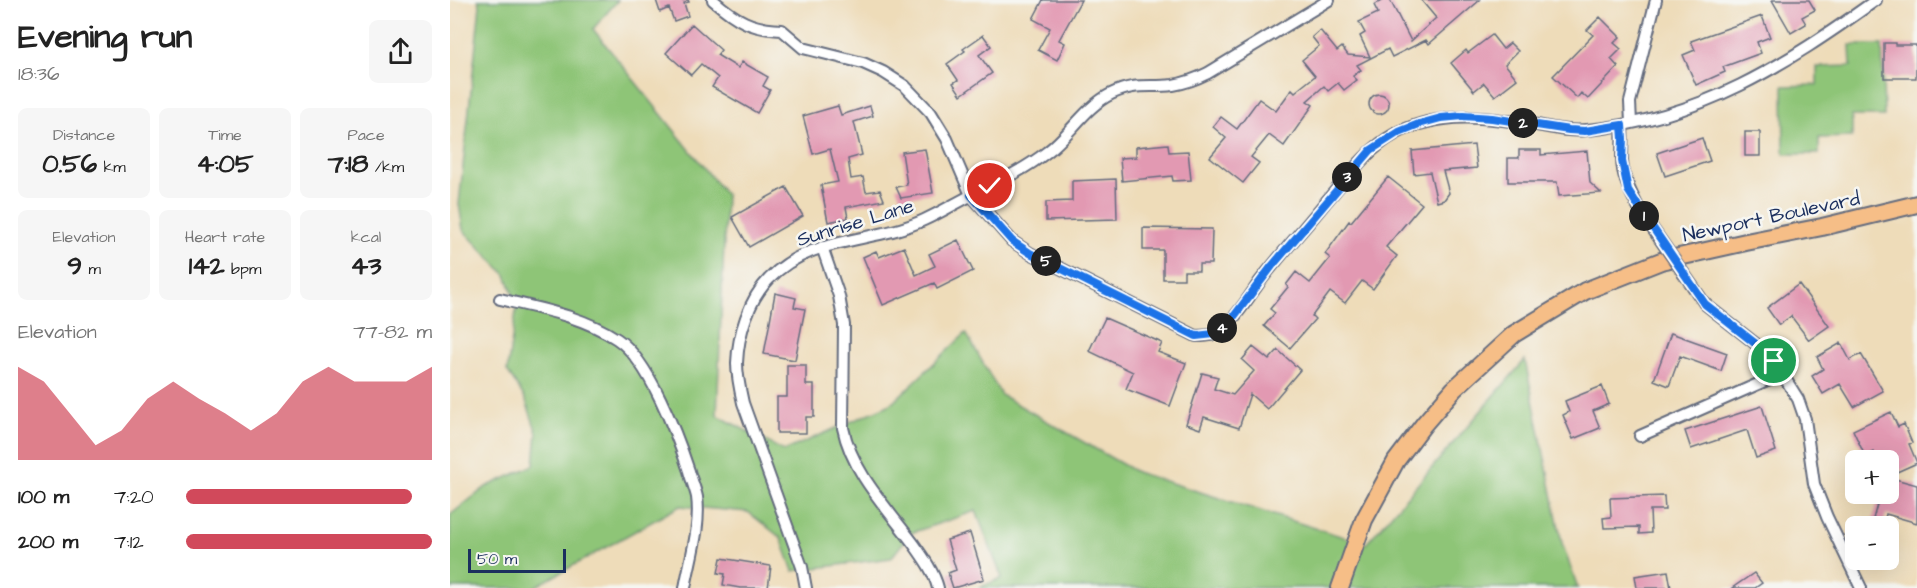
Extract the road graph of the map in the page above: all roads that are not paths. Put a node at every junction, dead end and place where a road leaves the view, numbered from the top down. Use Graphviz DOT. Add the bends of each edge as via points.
graph roads {
  1 [pos="713,0"];
  2 [pos="1329,0"];
  3 [pos="1656,0"];
  4 [pos="1876,0"];
  5 [pos="1626,124"];
  6 [pos="971,195"];
  7 [pos="1917,204"];
  8 [pos="822,247"];
  9 [pos="500,299"];
  10 [pos="1783,373"];
  11 [pos="1640,436"];
  12 [pos="685,588"];
  13 [pos="806,588"];
  14 [pos="938,588"];
  15 [pos="1340,588"];
  16 [pos="1861,588"];
  1 -- 6 [label="street" via="750,26 782,30 802,48 863,63 904,86 931,113"];
  2 -- 6 [label="street, Sunrise Lane" via="1190,81 1146,84 1109,95 1048,152 1013,175"];
  3 -- 5 [label="street"];
  4 -- 5 [label="street" via="1776,67 1735,89 1670,115"];
  5 -- 6 [label="street" via="1585,131 1463,116 1441,118 1399,132 1371,150 1229,323 1214,334 1196,336 1030,253 1006,235"];
  5 -- 10 [label="street, bridge" via="1622,161 1628,190 1705,304 1761,348"];
  6 -- 8 [label="street, Sunrise Lane" via="900,230"];
  7 -- 15 [label="main road, Newport Boulevard" via="1661,261 1585,291 1514,334 1454,388 1396,461 1364,520"];
  8 -- 13 [label="street, Sunrise Lane" via="804,253 768,279 746,320 737,363 743,403"];
  8 -- 14 [label="street" via="844,324 846,442 862,475 924,559"];
  9 -- 12 [label="street" via="583,321 619,340 641,364 671,424 697,496 697,523"];
  10 -- 11 [label="street"];
  10 -- 16 [label="street" via="1805,419 1814,484"];
}
